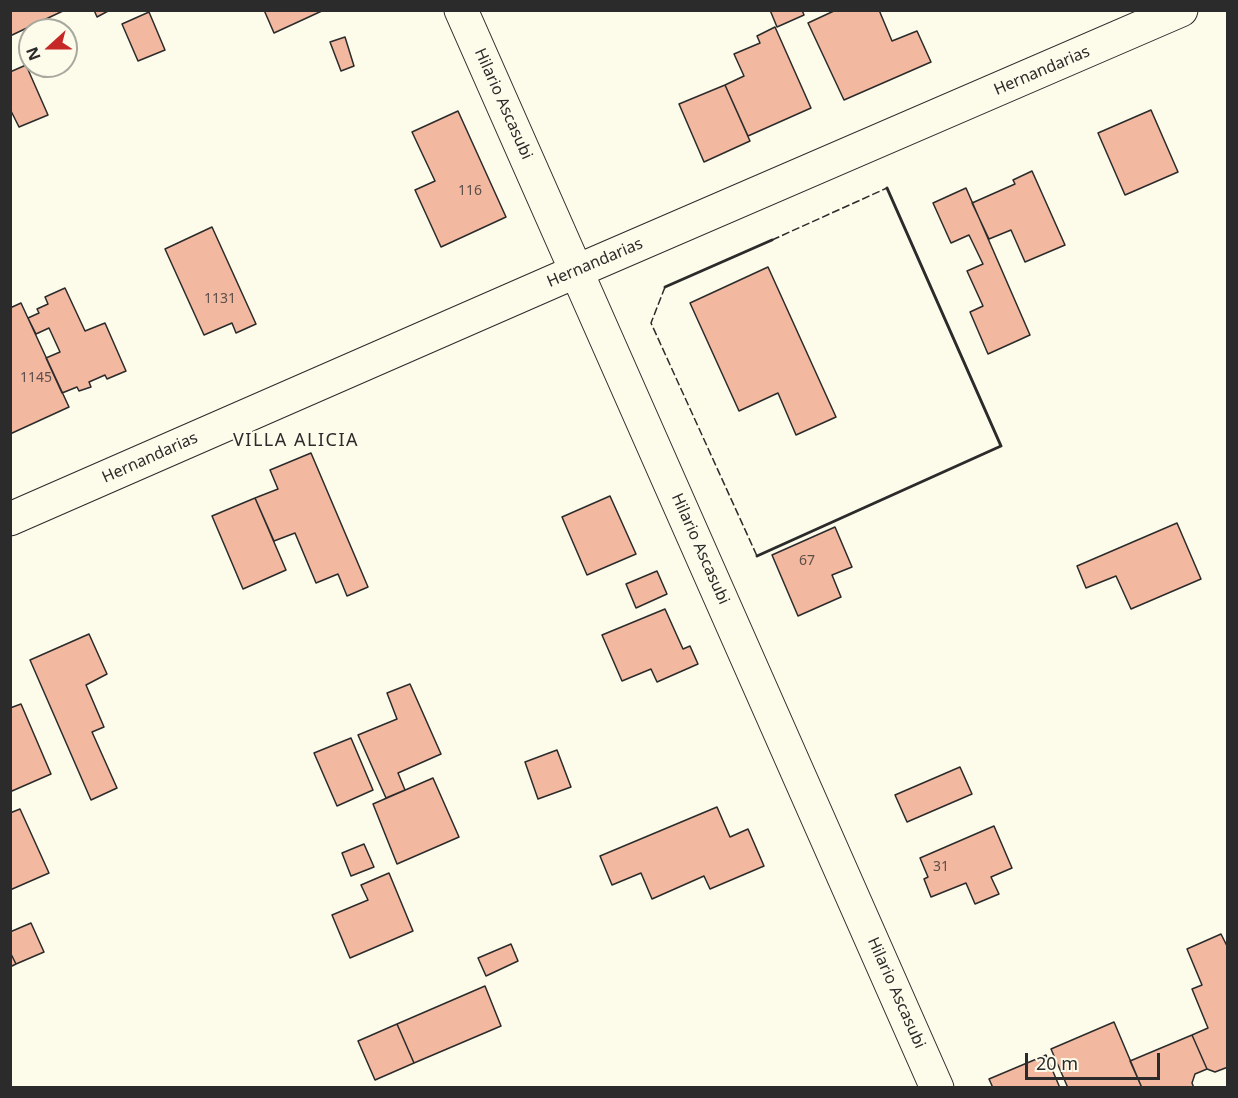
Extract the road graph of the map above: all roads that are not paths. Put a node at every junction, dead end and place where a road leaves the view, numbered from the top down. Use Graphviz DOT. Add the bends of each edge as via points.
graph roads {
  1 [pos="461,10"];
  2 [pos="1181,10"];
  3 [pos="577,271"];
  4 [pos="10,519"];
  5 [pos="938,1088"];
  1 -- 3 [label="street, Hilario Ascasubi"];
  2 -- 3 [label="street, Hernandarias"];
  3 -- 4 [label="street, Hernandarias"];
  3 -- 5 [label="street, Hilario Ascasubi"];
}
